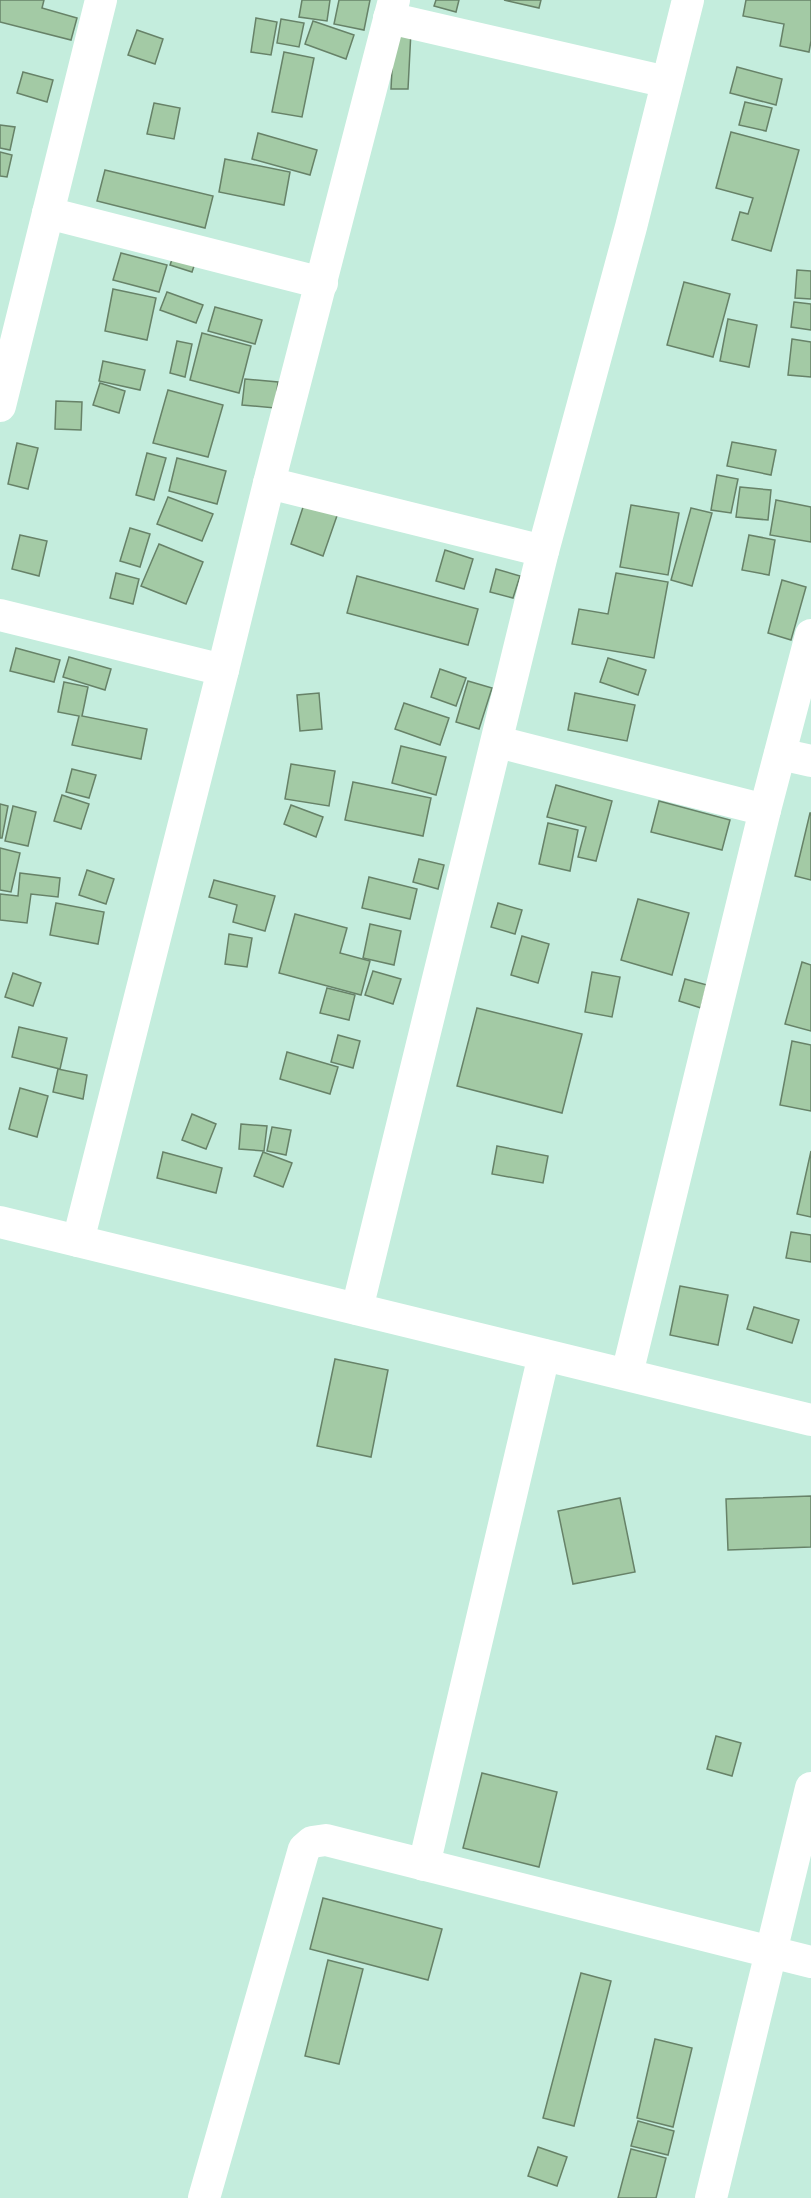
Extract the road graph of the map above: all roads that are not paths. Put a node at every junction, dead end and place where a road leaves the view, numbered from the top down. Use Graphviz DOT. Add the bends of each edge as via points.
graph roads {
  1 [pos="101,0"];
  2 [pos="688,0"];
  3 [pos="391,9"];
  4 [pos="667,82"];
  5 [pos="48,213"];
  6 [pos="322,283"];
  7 [pos="0,406"];
  8 [pos="269,483"];
  9 [pos="543,551"];
  10 [pos="0,615"];
  11 [pos="811,635"];
  12 [pos="223,670"];
  13 [pos="498,742"];
  14 [pos="780,754"];
  15 [pos="811,761"];
  16 [pos="765,810"];
  17 [pos="0,1222"];
  18 [pos="78,1241"];
  19 [pos="357,1309"];
  20 [pos="544,1355"];
  21 [pos="627,1374"];
  22 [pos="811,1420"];
  23 [pos="811,1788"];
  24 [pos="424,1865"];
  25 [pos="771,1953"];
  26 [pos="811,1962"];
  27 [pos="204,2198"];
  28 [pos="711,2198"];
  1 -- 5 [label="street"];
  2 -- 4 [label="street"];
  3 -- 4 [label="street"];
  3 -- 6 [label="street"];
  4 -- 9 [label="street"];
  5 -- 6 [label="street"];
  5 -- 7 [label="street"];
  6 -- 8 [label="street"];
  8 -- 9 [label="street"];
  8 -- 12 [label="street"];
  9 -- 13 [label="street"];
  10 -- 12 [label="street"];
  11 -- 14 [label="street"];
  12 -- 18 [label="street"];
  13 -- 16 [label="street"];
  13 -- 19 [label="street"];
  14 -- 15 [label="street"];
  14 -- 16 [label="street"];
  16 -- 21 [label="street"];
  17 -- 18 [label="street"];
  18 -- 19 [label="street"];
  19 -- 20 [label="street"];
  20 -- 21 [label="street"];
  20 -- 24 [label="street"];
  21 -- 22 [label="street"];
  23 -- 25 [label="street"];
  24 -- 25 [label="street"];
  24 -- 27 [label="street" via="326,1840 312,1842 304,1849"];
  25 -- 26 [label="street"];
  25 -- 28 [label="street"];
}
